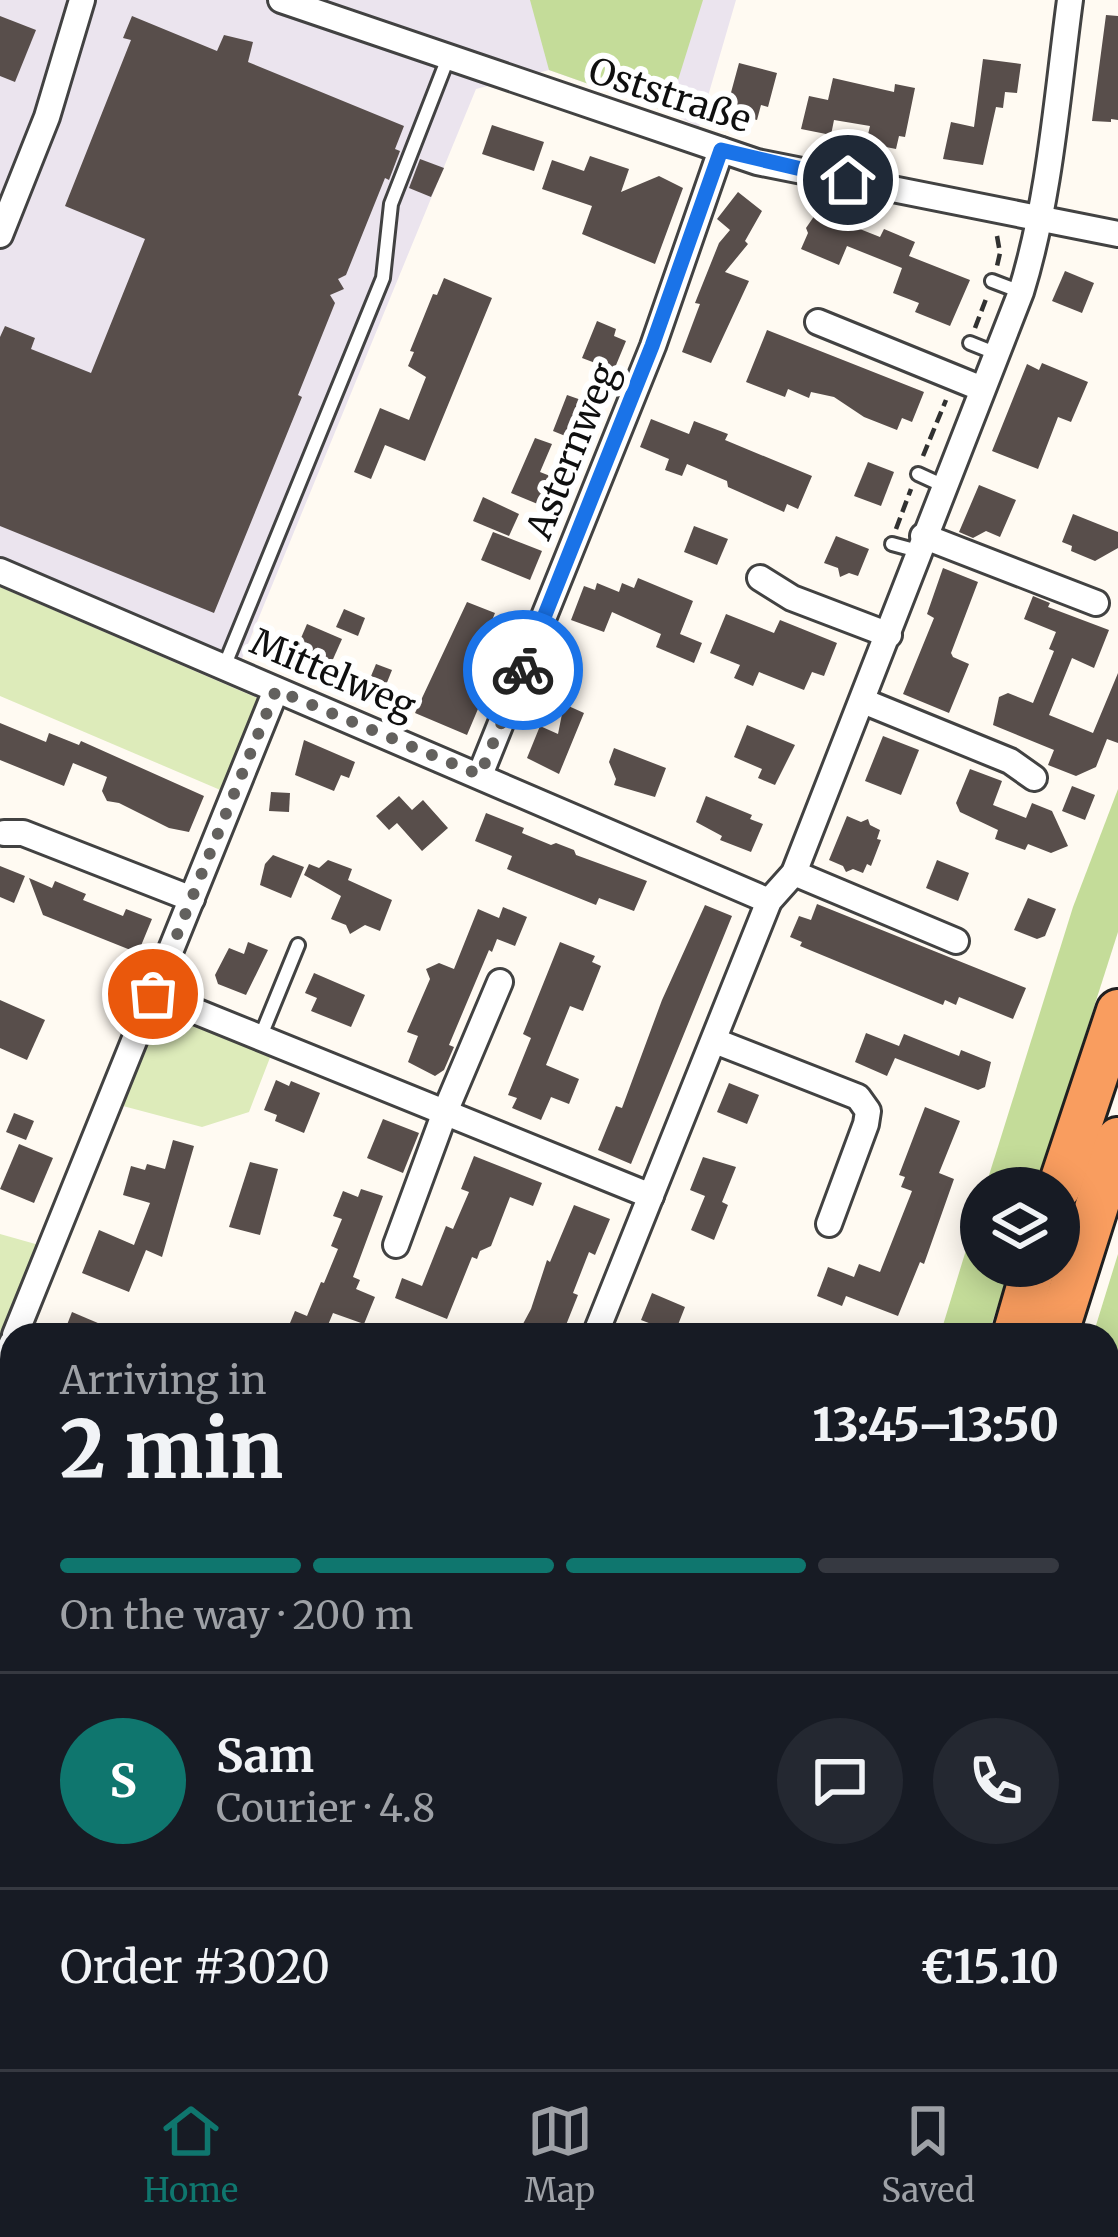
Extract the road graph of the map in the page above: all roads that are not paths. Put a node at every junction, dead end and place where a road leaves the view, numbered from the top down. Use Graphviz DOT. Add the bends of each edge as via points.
graph roads {
  1 [pos="82,0"];
  2 [pos="281,0"];
  3 [pos="1070,0"];
  4 [pos="448,58"];
  5 [pos="721,150"];
  6 [pos="1039,219"];
  7 [pos="1118,234"];
  8 [pos="0,235"];
  9 [pos="992,281"];
  10 [pos="1021,292"];
  11 [pos="818,322"];
  12 [pos="970,343"];
  13 [pos="995,353"];
  14 [pos="980,388"];
  15 [pos="918,474"];
  16 [pos="943,484"];
  17 [pos="920,543"];
  18 [pos="892,544"];
  19 [pos="0,571"];
  20 [pos="760,578"];
  21 [pos="1096,603"];
  22 [pos="889,635"];
  23 [pos="224,667"];
  24 [pos="276,690"];
  25 [pos="863,701"];
  26 [pos="480,775"];
  27 [pos="1034,778"];
  28 [pos="4,833"];
  29 [pos="794,873"];
  30 [pos="192,899"];
  31 [pos="770,901"];
  32 [pos="956,941"];
  33 [pos="298,945"];
  34 [pos="500,982"];
  35 [pos="153,994"];
  36 [pos="1118,1011"];
  37 [pos="260,1038"];
  38 [pos="716,1041"];
  39 [pos="445,1112"];
  40 [pos="1118,1139"];
  41 [pos="1066,1167"];
  42 [pos="651,1196"];
  43 [pos="829,1224"];
  44 [pos="397,1245"];
  45 [pos="1028,1287"];
  46 [pos="20,1323"];
  47 [pos="601,1323"];
  48 [pos="1017,1323"];
  49 [pos="1060,1323"];
  1 -- 8 [label="street"];
  2 -- 4 [label="street, Oststraße"];
  3 -- 6 [label="street"];
  4 -- 5 [label="street, Oststraße"];
  4 -- 23 [label="lane" via="391,204 383,278"];
  5 -- 6 [label="street, Oststraße"];
  5 -- 26 [label="street, Asternweg" via="645,366"];
  6 -- 7 [label="street, Oststraße"];
  6 -- 10 [label="street"];
  9 -- 10 [label="lane"];
  10 -- 13 [label="street"];
  11 -- 14 [label="street"];
  12 -- 13 [label="lane"];
  13 -- 14 [label="street"];
  14 -- 16 [label="street"];
  15 -- 16 [label="lane"];
  16 -- 17 [label="street"];
  17 -- 18 [label="lane"];
  17 -- 21 [label="street"];
  17 -- 22 [label="street"];
  19 -- 23 [label="street, Mittelweg"];
  20 -- 22 [label="street"];
  22 -- 25 [label="street"];
  23 -- 24 [label="street, Mittelweg"];
  24 -- 26 [label="street, Mittelweg"];
  24 -- 30 [label="street"];
  25 -- 27 [label="street"];
  25 -- 29 [label="street"];
  26 -- 31 [label="street, Mittelweg"];
  28 -- 30 [label="street" via="23,833"];
  29 -- 31 [label="street"];
  29 -- 32 [label="street"];
  30 -- 35 [label="street"];
  31 -- 38 [label="street"];
  33 -- 37 [label="lane"];
  34 -- 39 [label="street"];
  35 -- 37 [label="street"];
  35 -- 46 [label="street"];
  36 -- 41 [label="highway"];
  37 -- 39 [label="street"];
  38 -- 42 [label="street"];
  38 -- 43 [label="street" via="858,1097 868,1111"];
  39 -- 42 [label="street"];
  39 -- 44 [label="street"];
  40 -- 49 [label="highway"];
  42 -- 47 [label="street"];
  45 -- 48 [label="highway"];
}
